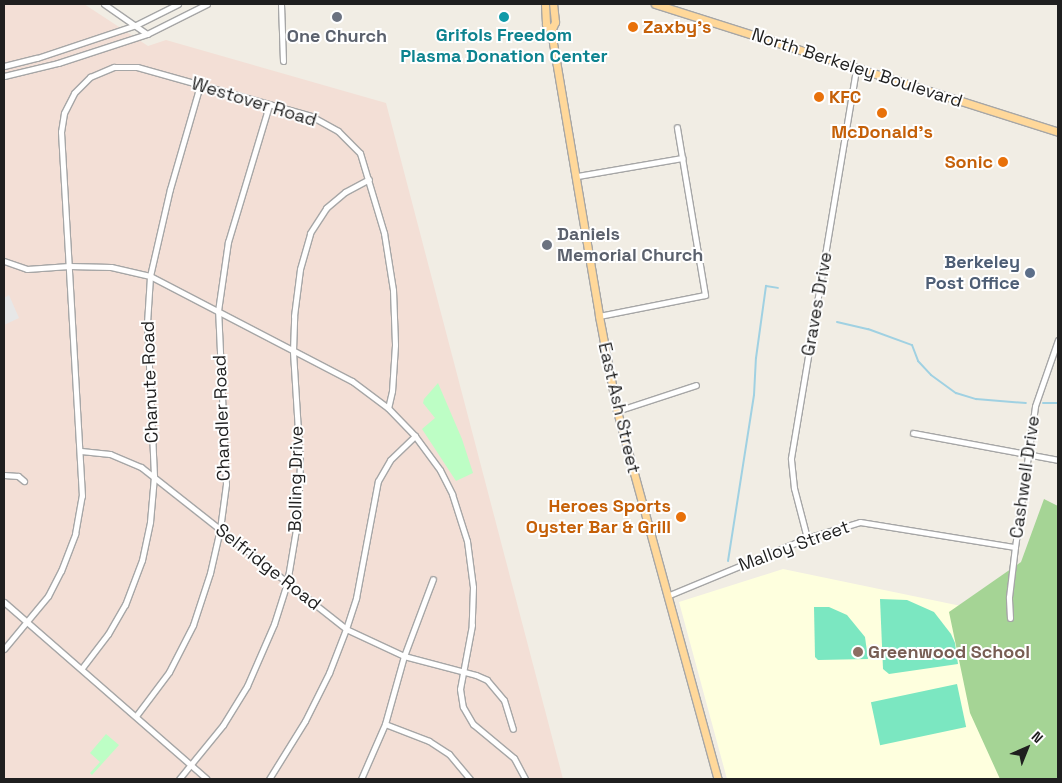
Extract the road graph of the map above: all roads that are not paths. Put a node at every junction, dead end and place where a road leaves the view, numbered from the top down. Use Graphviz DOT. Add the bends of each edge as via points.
graph roads {
  1 [pos="104,4"];
  2 [pos="178,4"];
  3 [pos="207,4"];
  4 [pos="281,4"];
  5 [pos="545,4"];
  6 [pos="553,4"];
  7 [pos="655,4"];
  8 [pos="136,25"];
  9 [pos="551,31"];
  10 [pos="147,34"];
  11 [pos="282,61"];
  12 [pos="4,66"];
  13 [pos="856,68"];
  14 [pos="4,76"];
  15 [pos="200,85"];
  16 [pos="270,105"];
  17 [pos="677,127"];
  18 [pos="1058,132"];
  19 [pos="682,158"];
  20 [pos="577,176"];
  21 [pos="369,179"];
  22 [pos="4,261"];
  23 [pos="69,266"];
  24 [pos="150,276"];
  25 [pos="218,311"];
  26 [pos="599,316"];
  27 [pos="1058,340"];
  28 [pos="293,351"];
  29 [pos="696,385"];
  30 [pos="388,408"];
  31 [pos="617,411"];
  32 [pos="912,433"];
  33 [pos="415,436"];
  34 [pos="81,450"];
  35 [pos="1028,455"];
  36 [pos="1058,460"];
  37 [pos="4,475"];
  38 [pos="154,476"];
  39 [pos="24,481"];
  40 [pos="220,529"];
  41 [pos="807,538"];
  42 [pos="1014,546"];
  43 [pos="433,579"];
  44 [pos="287,583"];
  45 [pos="667,596"];
  46 [pos="4,602"];
  47 [pos="1010,618"];
  48 [pos="28,622"];
  49 [pos="346,629"];
  50 [pos="4,649"];
  51 [pos="404,656"];
  52 [pos="82,668"];
  53 [pos="464,672"];
  54 [pos="136,716"];
  55 [pos="385,724"];
  56 [pos="513,729"];
  57 [pos="191,766"];
  58 [pos="179,779"];
  59 [pos="207,779"];
  60 [pos="269,779"];
  61 [pos="361,779"];
  62 [pos="470,779"];
  63 [pos="525,779"];
  64 [pos="718,779"];
  1 -- 8 [label="street"];
  2 -- 8 [label="street"];
  3 -- 10 [label="street"];
  4 -- 11 [label="street"];
  5 -- 9 [label="main road, East Ash Street" via="546,24"];
  6 -- 9 [label="main road, East Ash Street" via="555,22"];
  7 -- 13 [label="main road, North Berkeley Boulevard"];
  8 -- 10 [label="street"];
  8 -- 12 [label="street"];
  9 -- 20 [label="main road, East Ash Street"];
  10 -- 14 [label="street" via="58,63"];
  13 -- 18 [label="main road, North Berkeley Boulevard"];
  13 -- 41 [label="street, Graves Drive" via="791,458 794,488"];
  15 -- 16 [label="street, Westover Road"];
  15 -- 23 [label="street, Westover Road" via="137,67 114,67 90,77 70,100 61,132"];
  15 -- 24 [label="street, Chanute Road" via="170,189"];
  16 -- 21 [label="street, Westover Road" via="311,116 338,131 360,153"];
  16 -- 25 [label="street, Chandler Road" via="228,242"];
  17 -- 19 [label="street"];
  19 -- 20 [label="street"];
  19 -- 26 [label="street" via="705,295"];
  20 -- 26 [label="main road, East Ash Street"];
  21 -- 28 [label="street, Bolling Drive" via="345,192 326,208 310,233 300,269"];
  21 -- 30 [label="street, Westover Road" via="384,234 393,290 395,345"];
  22 -- 23 [label="street" via="27,269"];
  23 -- 24 [label="street" via="111,267"];
  23 -- 34 [label="street"];
  24 -- 25 [label="street"];
  24 -- 38 [label="street, Chanute Road" via="147,324"];
  25 -- 28 [label="street"];
  25 -- 40 [label="street, Chandler Road" via="226,484"];
  26 -- 31 [label="main road, East Ash Street"];
  27 -- 35 [label="street, Cashwell Drive" via="1035,406"];
  28 -- 30 [label="street" via="352,381"];
  28 -- 44 [label="street, Bolling Drive" via="300,463 298,517"];
  29 -- 31 [label="street"];
  30 -- 33 [label="street"];
  31 -- 45 [label="main road, East Ash Street"];
  32 -- 35 [label="street"];
  33 -- 49 [label="street" via="390,460 378,481 356,598"];
  33 -- 53 [label="street" via="448,486 467,541 473,587 472,625"];
  34 -- 38 [label="street, Selfridge Road" via="110,454 140,466"];
  34 -- 48 [label="street" via="82,496 75,534 52,588"];
  35 -- 36 [label="street"];
  35 -- 42 [label="street, Cashwell Drive"];
  37 -- 39 [label="street" via="18,476"];
  38 -- 40 [label="street, Selfridge Road"];
  38 -- 52 [label="street, Chanute Road" via="150,522 125,605"];
  40 -- 44 [label="street, Selfridge Road"];
  40 -- 54 [label="street, Chandler Road" via="193,624 169,672"];
  41 -- 42 [label="street, Malloy Street" via="860,522"];
  41 -- 45 [label="street, Malloy Street"];
  42 -- 47 [label="street, Cashwell Drive"];
  43 -- 51 [label="street"];
  44 -- 49 [label="street, Selfridge Road"];
  44 -- 57 [label="street, Bolling Drive" via="274,624 247,686 223,725"];
  45 -- 64 [label="main road, East Ash Street"];
  46 -- 48 [label="street"];
  48 -- 50 [label="street"];
  48 -- 52 [label="street"];
  49 -- 51 [label="street, Selfridge Road"];
  49 -- 60 [label="street" via="305,721"];
  51 -- 53 [label="street, Selfridge Road"];
  51 -- 55 [label="street"];
  52 -- 54 [label="street"];
  53 -- 56 [label="street, Selfridge Road" via="487,680 496,689 504,700"];
  53 -- 63 [label="street" via="460,689 463,707 473,724 514,758"];
  54 -- 57 [label="street"];
  55 -- 61 [label="street"];
  55 -- 62 [label="street" via="429,741 449,754"];
  57 -- 58 [label="street, Bolling Drive"];
  57 -- 59 [label="street"];
}
